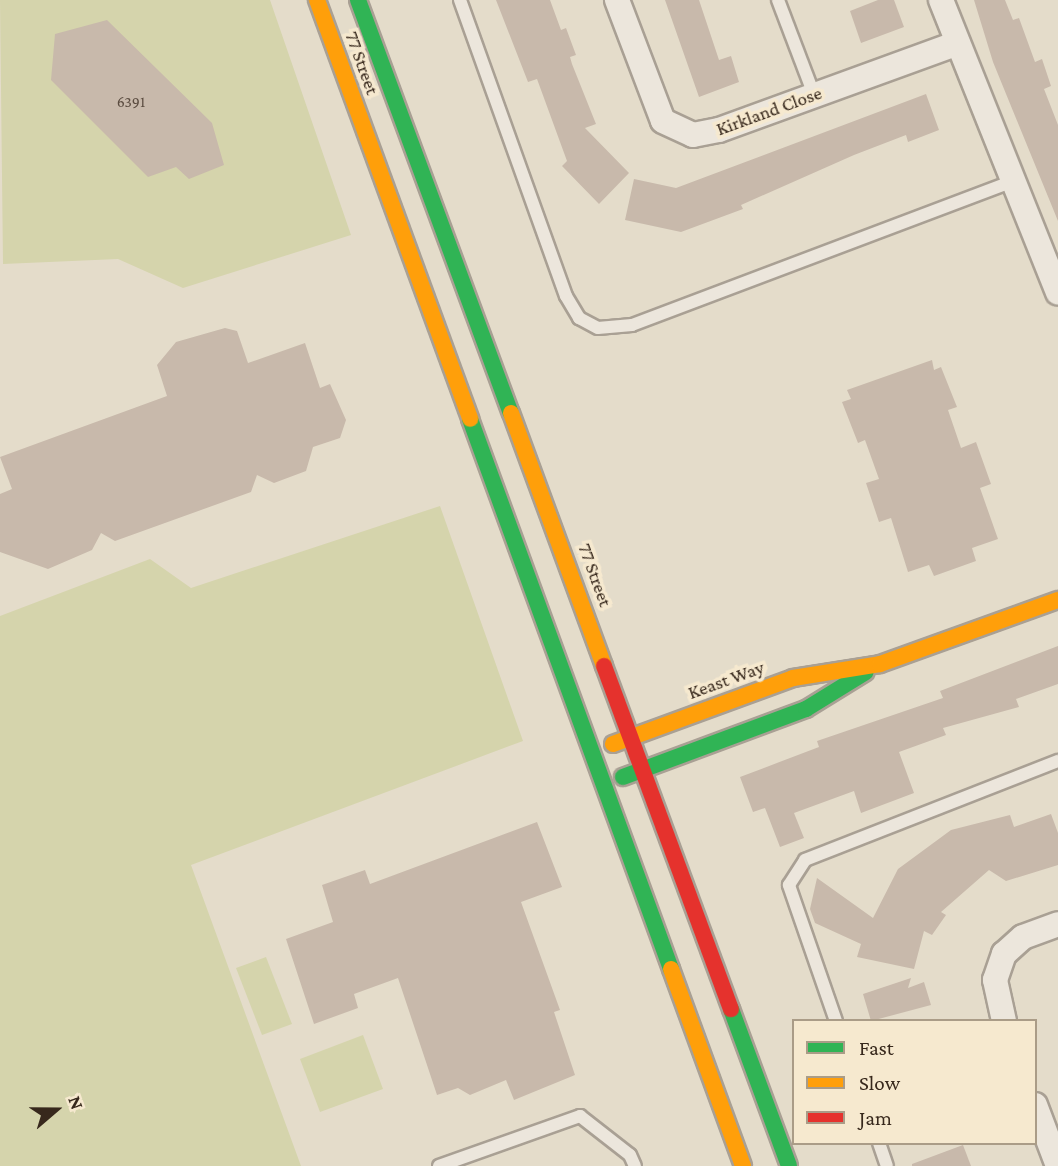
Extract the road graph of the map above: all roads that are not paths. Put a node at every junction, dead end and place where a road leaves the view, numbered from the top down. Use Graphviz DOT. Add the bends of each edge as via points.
graph roads {
  1 [pos="317,0"];
  2 [pos="358,0"];
  3 [pos="460,0"];
  4 [pos="617,0"];
  5 [pos="778,0"];
  6 [pos="941,0"];
  7 [pos="958,43"];
  8 [pos="814,95"];
  9 [pos="1014,181"];
  10 [pos="1058,293"];
  11 [pos="1058,600"];
  12 [pos="880,664"];
  13 [pos="633,736"];
  14 [pos="591,752"];
  15 [pos="1058,761"];
  16 [pos="645,769"];
  17 [pos="603,785"];
  18 [pos="1058,924"];
  19 [pos="835,1019"];
  20 [pos="1004,1019"];
  21 [pos="1037,1110"];
  22 [pos="880,1145"];
  23 [pos="439,1166"];
  24 [pos="635,1166"];
  25 [pos="743,1166"];
  26 [pos="789,1166"];
  27 [pos="887,1166"];
  28 [pos="1058,1166"];
  1 -- 14 [label="main road, 77 Street"];
  2 -- 13 [label="main road, 77 Street"];
  3 -- 9 [label="lane" via="566,296 579,318 598,328 632,326"];
  4 -- 8 [label="street, Kirkland Close" via="656,107 671,128 706,134"];
  5 -- 8 [label="lane"];
  6 -- 7 [label="street"];
  7 -- 8 [label="street, Kirkland Close"];
  7 -- 9 [label="street"];
  9 -- 10 [label="street"];
  11 -- 12 [label="main road, Keast Way"];
  12 -- 13 [label="main road, Keast Way" via="793,678"];
  12 -- 16 [label="main road, Keast Way" via="806,709"];
  13 -- 14 [label="main road, Keast Way"];
  13 -- 16 [label="main road, 77 Street"];
  14 -- 17 [label="main road, 77 Street"];
  15 -- 19 [label="lane" via="805,860 789,886"];
  16 -- 17 [label="main road, Keast Way"];
  16 -- 26 [label="main road, 77 Street"];
  17 -- 25 [label="main road, 77 Street"];
  18 -- 20 [label="street" via="1023,937 1004,954 995,980"];
  21 -- 28 [label="street"];
  22 -- 27 [label="lane"];
  23 -- 24 [label="lane" via="580,1116 630,1155"];
}
